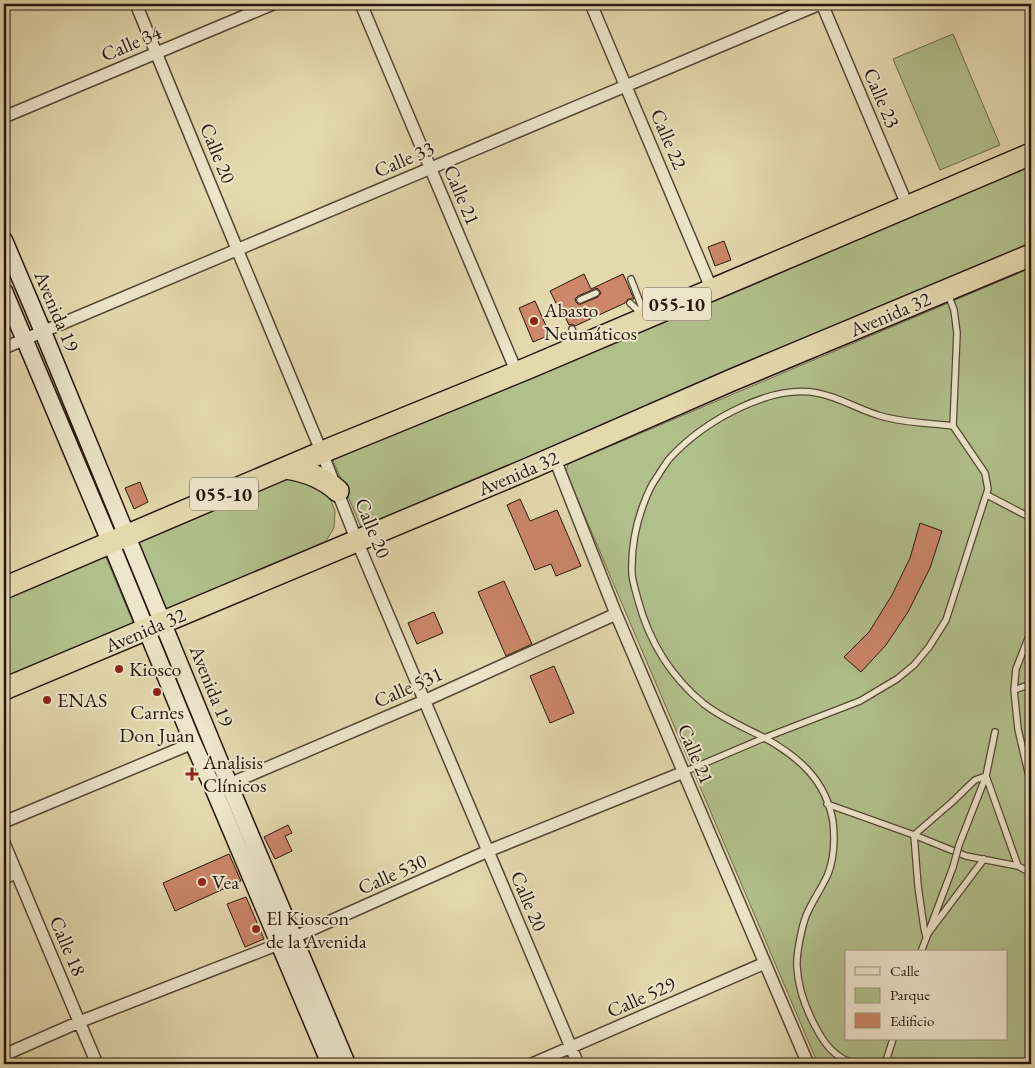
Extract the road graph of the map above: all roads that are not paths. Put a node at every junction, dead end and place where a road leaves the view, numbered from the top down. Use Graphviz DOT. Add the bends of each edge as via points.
graph roads {
  1 [pos="136,4"];
  2 [pos="273,4"];
  3 [pos="361,4"];
  4 [pos="591,4"];
  5 [pos="821,4"];
  6 [pos="157,53"];
  7 [pos="626,86"];
  8 [pos="4,117"];
  9 [pos="1031,154"];
  10 [pos="431,168"];
  11 [pos="908,207"];
  12 [pos="4,240"];
  13 [pos="237,249"];
  14 [pos="1031,255"];
  15 [pos="631,278"];
  16 [pos="712,290"];
  17 [pos="946,290"];
  18 [pos="4,292"];
  19 [pos="596,293"];
  20 [pos="580,300"];
  21 [pos="630,303"];
  22 [pos="646,318"];
  23 [pos="43,332"];
  24 [pos="24,340"];
  25 [pos="4,348"];
  26 [pos="517,372"];
  27 [pos="954,426"];
  28 [pos="322,453"];
  29 [pos="554,458"];
  30 [pos="286,468"];
  31 [pos="338,491"];
  32 [pos="986,494"];
  33 [pos="1031,518"];
  34 [pos="118,539"];
  35 [pos="357,541"];
  36 [pos="4,588"];
  37 [pos="616,614"];
  38 [pos="154,625"];
  39 [pos="1031,631"];
  40 [pos="1031,684"];
  41 [pos="4,689"];
  42 [pos="1014,690"];
  43 [pos="424,701"];
  44 [pos="995,732"];
  45 [pos="764,738"];
  46 [pos="193,743"];
  47 [pos="684,772"];
  48 [pos="986,776"];
  49 [pos="1031,779"];
  50 [pos="221,787"];
  51 [pos="827,804"];
  52 [pos="4,822"];
  53 [pos="914,835"];
  54 [pos="4,843"];
  55 [pos="488,851"];
  56 [pos="984,859"];
  57 [pos="1018,866"];
  58 [pos="16,873"];
  59 [pos="1031,873"];
  60 [pos="4,878"];
  61 [pos="926,936"];
  62 [pos="286,941"];
  63 [pos="922,950"];
  64 [pos="765,963"];
  65 [pos="79,1022"];
  66 [pos="893,1040"];
  67 [pos="571,1048"];
  68 [pos="4,1055"];
  69 [pos="97,1064"];
  70 [pos="330,1064"];
  71 [pos="347,1064"];
  72 [pos="532,1064"];
  73 [pos="578,1064"];
  74 [pos="808,1064"];
  75 [pos="855,1064"];
  76 [pos="885,1064"];
  1 -- 6 [label="street, Calle 20"];
  2 -- 6 [label="street, Calle 34"];
  3 -- 10 [label="street, Calle 21"];
  4 -- 7 [label="street, Calle 22"];
  5 -- 7 [label="street, Calle 33"];
  5 -- 11 [label="street, Calle 23"];
  6 -- 8 [label="street, Calle 34"];
  6 -- 13 [label="street, Calle 20"];
  7 -- 10 [label="street, Calle 33"];
  7 -- 16 [label="street, Calle 22"];
  9 -- 11 [label="highway, 055-10"];
  10 -- 13 [label="street, Calle 33"];
  10 -- 26 [label="street, Calle 21"];
  11 -- 16 [label="highway, 055-10"];
  12 -- 23 [label="main road, Avenida 19"];
  13 -- 23 [label="street, Calle 33"];
  13 -- 28 [label="street, Calle 20"];
  14 -- 17 [label="highway, Avenida 32"];
  15 -- 22 [label="lane"];
  16 -- 22 [label="highway, 055-10"];
  17 -- 27 [label="lane" via="954,310 957,333"];
  17 -- 29 [label="highway, Avenida 32"];
  18 -- 24 [label="main road, Avenida 19"];
  19 -- 20 [label="lane"];
  21 -- 22 [label="lane"];
  22 -- 26 [label="highway, 055-10" via="576,338"];
  23 -- 24 [label="street, Calle 33"];
  23 -- 34 [label="main road, Avenida 19"];
  24 -- 25 [label="street, Calle 33"];
  24 -- 34 [label="main road, Avenida 19"];
  26 -- 28 [label="highway, 055-10"];
  27 -- 32 [label="lane" via="985,473"];
  27 -- 45 [label="lane" via="880,416 841,399 816,393 773,395 728,414 692,438 669,459 652,485 639,515 633,545 632,577 654,643 676,677 705,704"];
  28 -- 30 [label="highway, 055-10"];
  28 -- 31 [label="street, Calle 20"];
  29 -- 35 [label="highway, Avenida 32"];
  29 -- 37 [label="street, Calle 21"];
  30 -- 31 [label="highway" via="316,475"];
  30 -- 34 [label="highway, 055-10"];
  31 -- 35 [label="street, Calle 20"];
  32 -- 33 [label="lane"];
  32 -- 45 [label="lane" via="946,620 914,666 860,701"];
  34 -- 36 [label="highway, 055-10"];
  34 -- 38 [label="main road, Avenida 19"];
  35 -- 38 [label="highway, Avenida 32"];
  35 -- 43 [label="street, Calle 20"];
  37 -- 43 [label="street, Calle 531"];
  37 -- 47 [label="street, Calle 21"];
  38 -- 41 [label="highway, Avenida 32"];
  38 -- 46 [label="main road, Avenida 19"];
  38 -- 50 [label="main road, Avenida 19"];
  39 -- 42 [label="lane" via="1016,669"];
  40 -- 42 [label="lane"];
  42 -- 49 [label="lane" via="1018,729"];
  43 -- 50 [label="street, Calle 531"];
  43 -- 55 [label="street, Calle 20"];
  44 -- 48 [label="lane"];
  45 -- 47 [label="lane"];
  45 -- 51 [label="lane" via="790,753 811,772"];
  46 -- 50 [label="main road, Avenida 19"];
  46 -- 52 [label="street"];
  47 -- 55 [label="street, Calle 530"];
  47 -- 64 [label="street, Calle 21"];
  48 -- 53 [label="lane" via="975,780"];
  48 -- 57 [label="lane"];
  48 -- 61 [label="lane, bridge"];
  50 -- 62 [label="main road, Avenida 19"];
  51 -- 53 [label="lane"];
  51 -- 75 [label="lane" via="833,822 834,850 828,874 806,916 796,964 800,986 818,1032 831,1051"];
  53 -- 56 [label="lane" via="966,856"];
  53 -- 61 [label="lane"];
  54 -- 58 [label="street, Calle 18"];
  55 -- 62 [label="street, Calle 530"];
  55 -- 67 [label="street, Calle 20"];
  56 -- 57 [label="lane"];
  56 -- 61 [label="lane"];
  57 -- 59 [label="lane"];
  58 -- 60 [label="street"];
  58 -- 65 [label="street, Calle 18"];
  61 -- 63 [label="lane"];
  62 -- 65 [label="street, Calle 530"];
  62 -- 70 [label="main road, Avenida 19"];
  62 -- 71 [label="main road, Avenida 19"];
  64 -- 67 [label="street, Calle 529"];
  64 -- 74 [label="street, Calle 21"];
  65 -- 68 [label="street, Calle 530"];
  65 -- 69 [label="street, Calle 18"];
  66 -- 76 [label="lane"];
  67 -- 72 [label="street, Calle 529"];
  67 -- 73 [label="street, Calle 20"];
}
